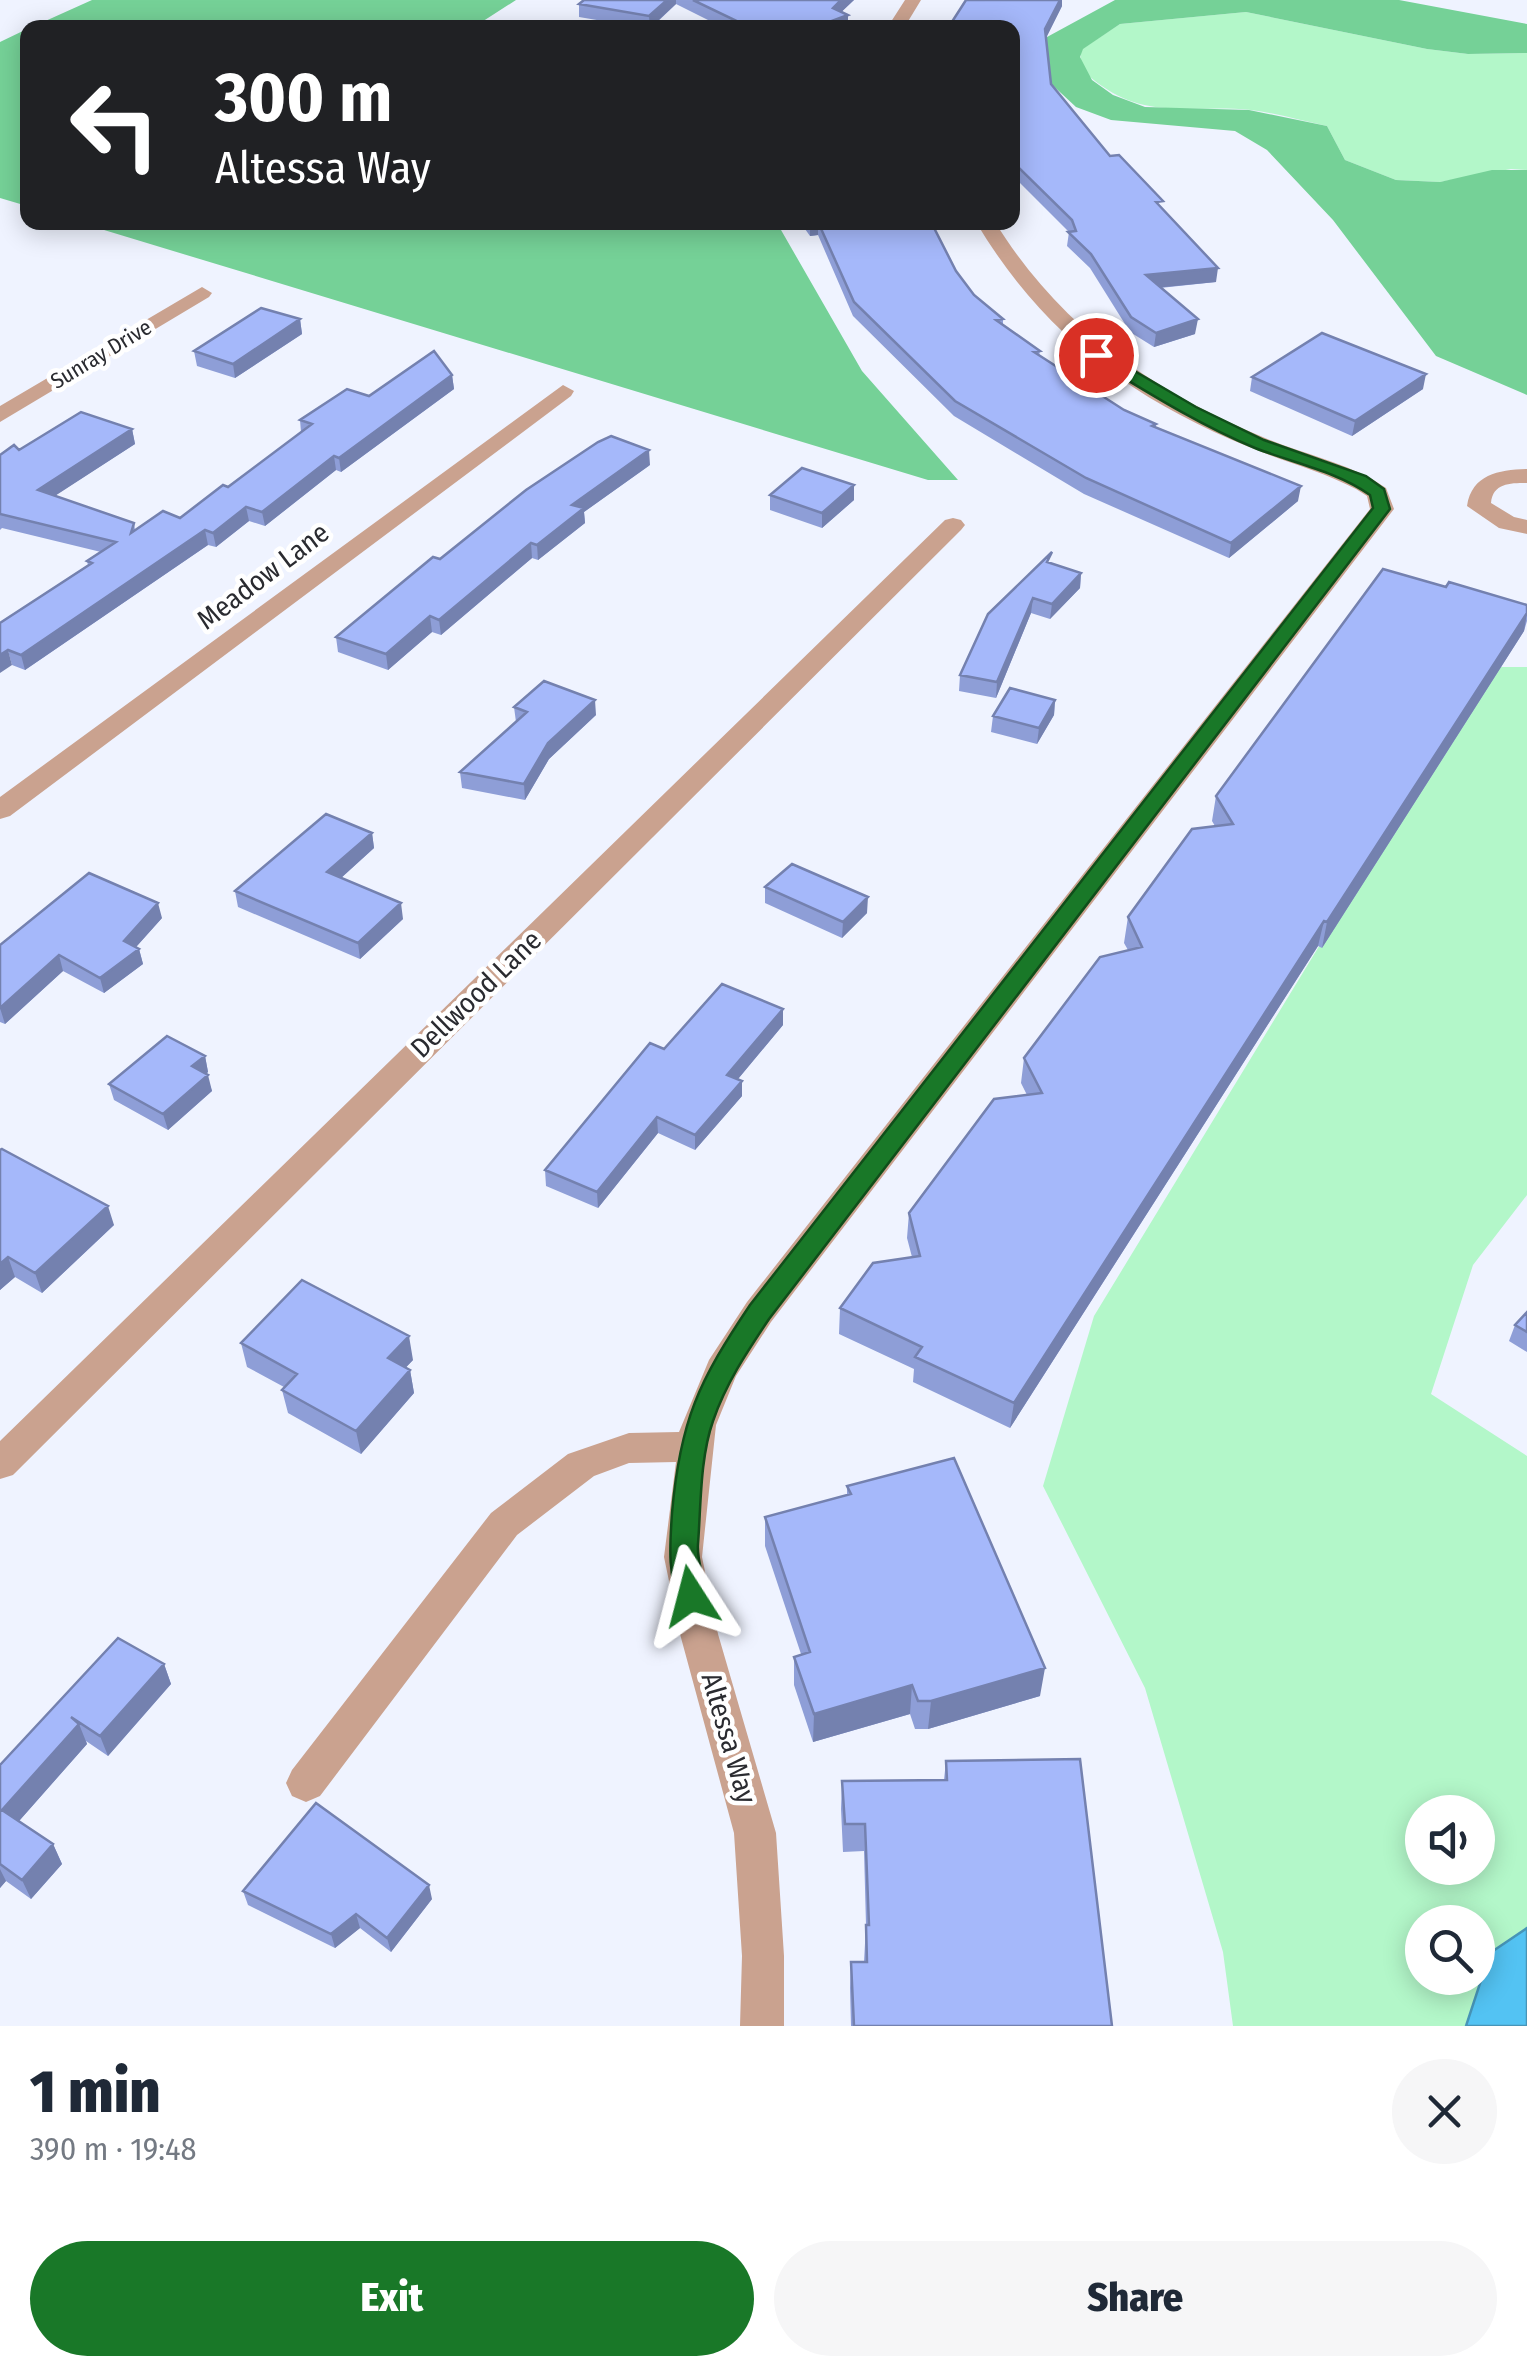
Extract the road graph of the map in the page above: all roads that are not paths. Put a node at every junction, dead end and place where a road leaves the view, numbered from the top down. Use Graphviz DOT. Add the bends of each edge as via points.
graph roads {
  1 [pos="989,230"];
  2 [pos="202,293"];
  3 [pos="562,392"];
  4 [pos="0,414"];
  5 [pos="1527,476"];
  6 [pos="954,524"];
  7 [pos="1527,527"];
  8 [pos="0,810"];
  9 [pos="695,1446"];
  10 [pos="0,1464"];
  11 [pos="306,1783"];
  12 [pos="762,2026"];
  1 -- 9 [label="street, Altessa Way" via="1042,304 1096,355 1258,443 1360,480 1378,493 1382,509 760,1312 721,1370"];
  2 -- 4 [label="street, Sunray Drive"];
  3 -- 8 [label="street, Meadow Lane"];
  5 -- 7 [label="street" via="1506,476 1479,495 1492,516"];
  6 -- 10 [label="street, Dellwood Lane"];
  9 -- 11 [label="street" via="629,1448 581,1465 504,1524"];
  9 -- 12 [label="street, Altessa Way" via="683,1557 755,1833"];
}
